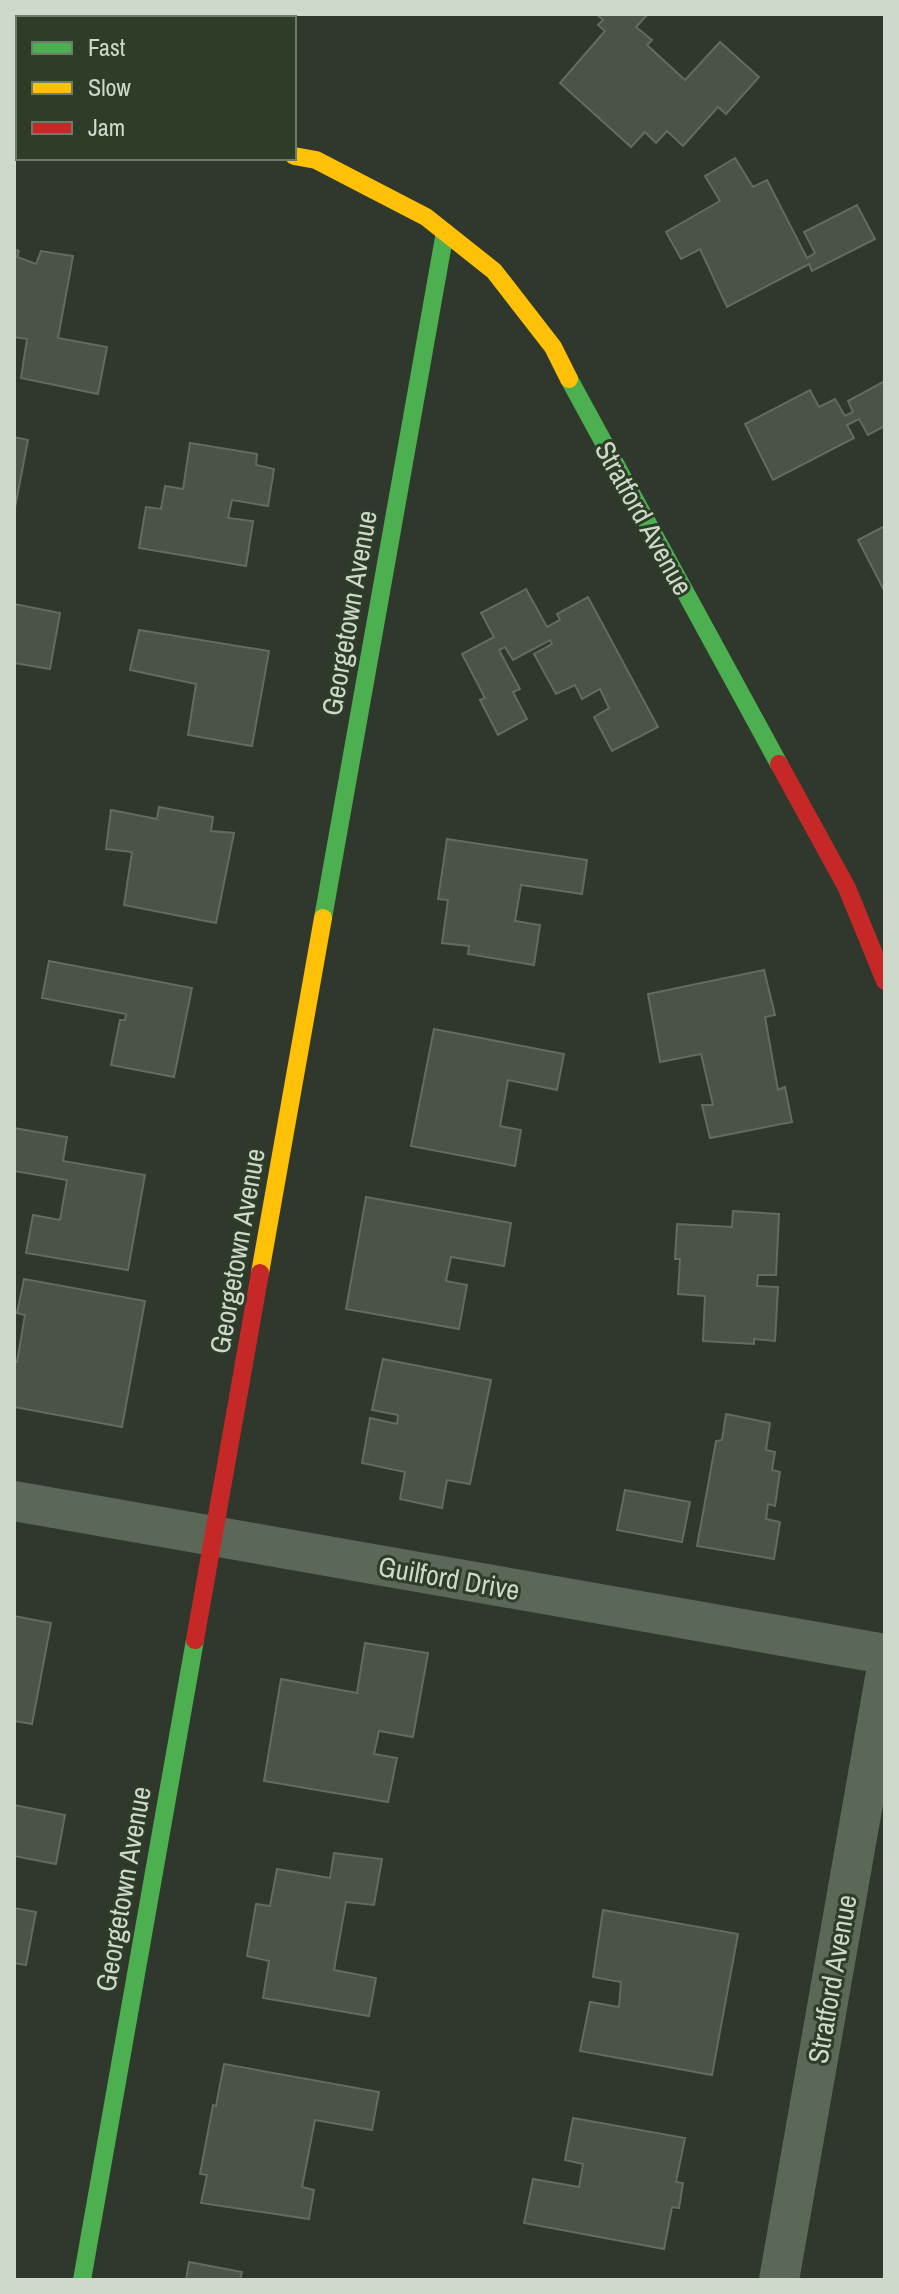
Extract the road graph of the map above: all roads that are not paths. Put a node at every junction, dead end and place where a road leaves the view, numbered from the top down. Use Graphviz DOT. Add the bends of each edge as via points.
graph roads {
  1 [pos="296,156"];
  2 [pos="445,232"];
  3 [pos="885,981"];
  4 [pos="14,1501"];
  5 [pos="214,1537"];
  6 [pos="885,1654"];
  7 [pos="885,1678"];
  8 [pos="82,2280"];
  9 [pos="779,2280"];
  1 -- 2 [label="street, Stratford Avenue" via="316,160"];
  2 -- 3 [label="street, Stratford Avenue" via="494,271 553,347 847,888"];
  2 -- 5 [label="street, Georgetown Avenue"];
  4 -- 5 [label="street, Guilford Drive"];
  5 -- 6 [label="street, Guilford Drive"];
  5 -- 8 [label="street, Georgetown Avenue"];
  7 -- 9 [label="street, Stratford Avenue"];
}
